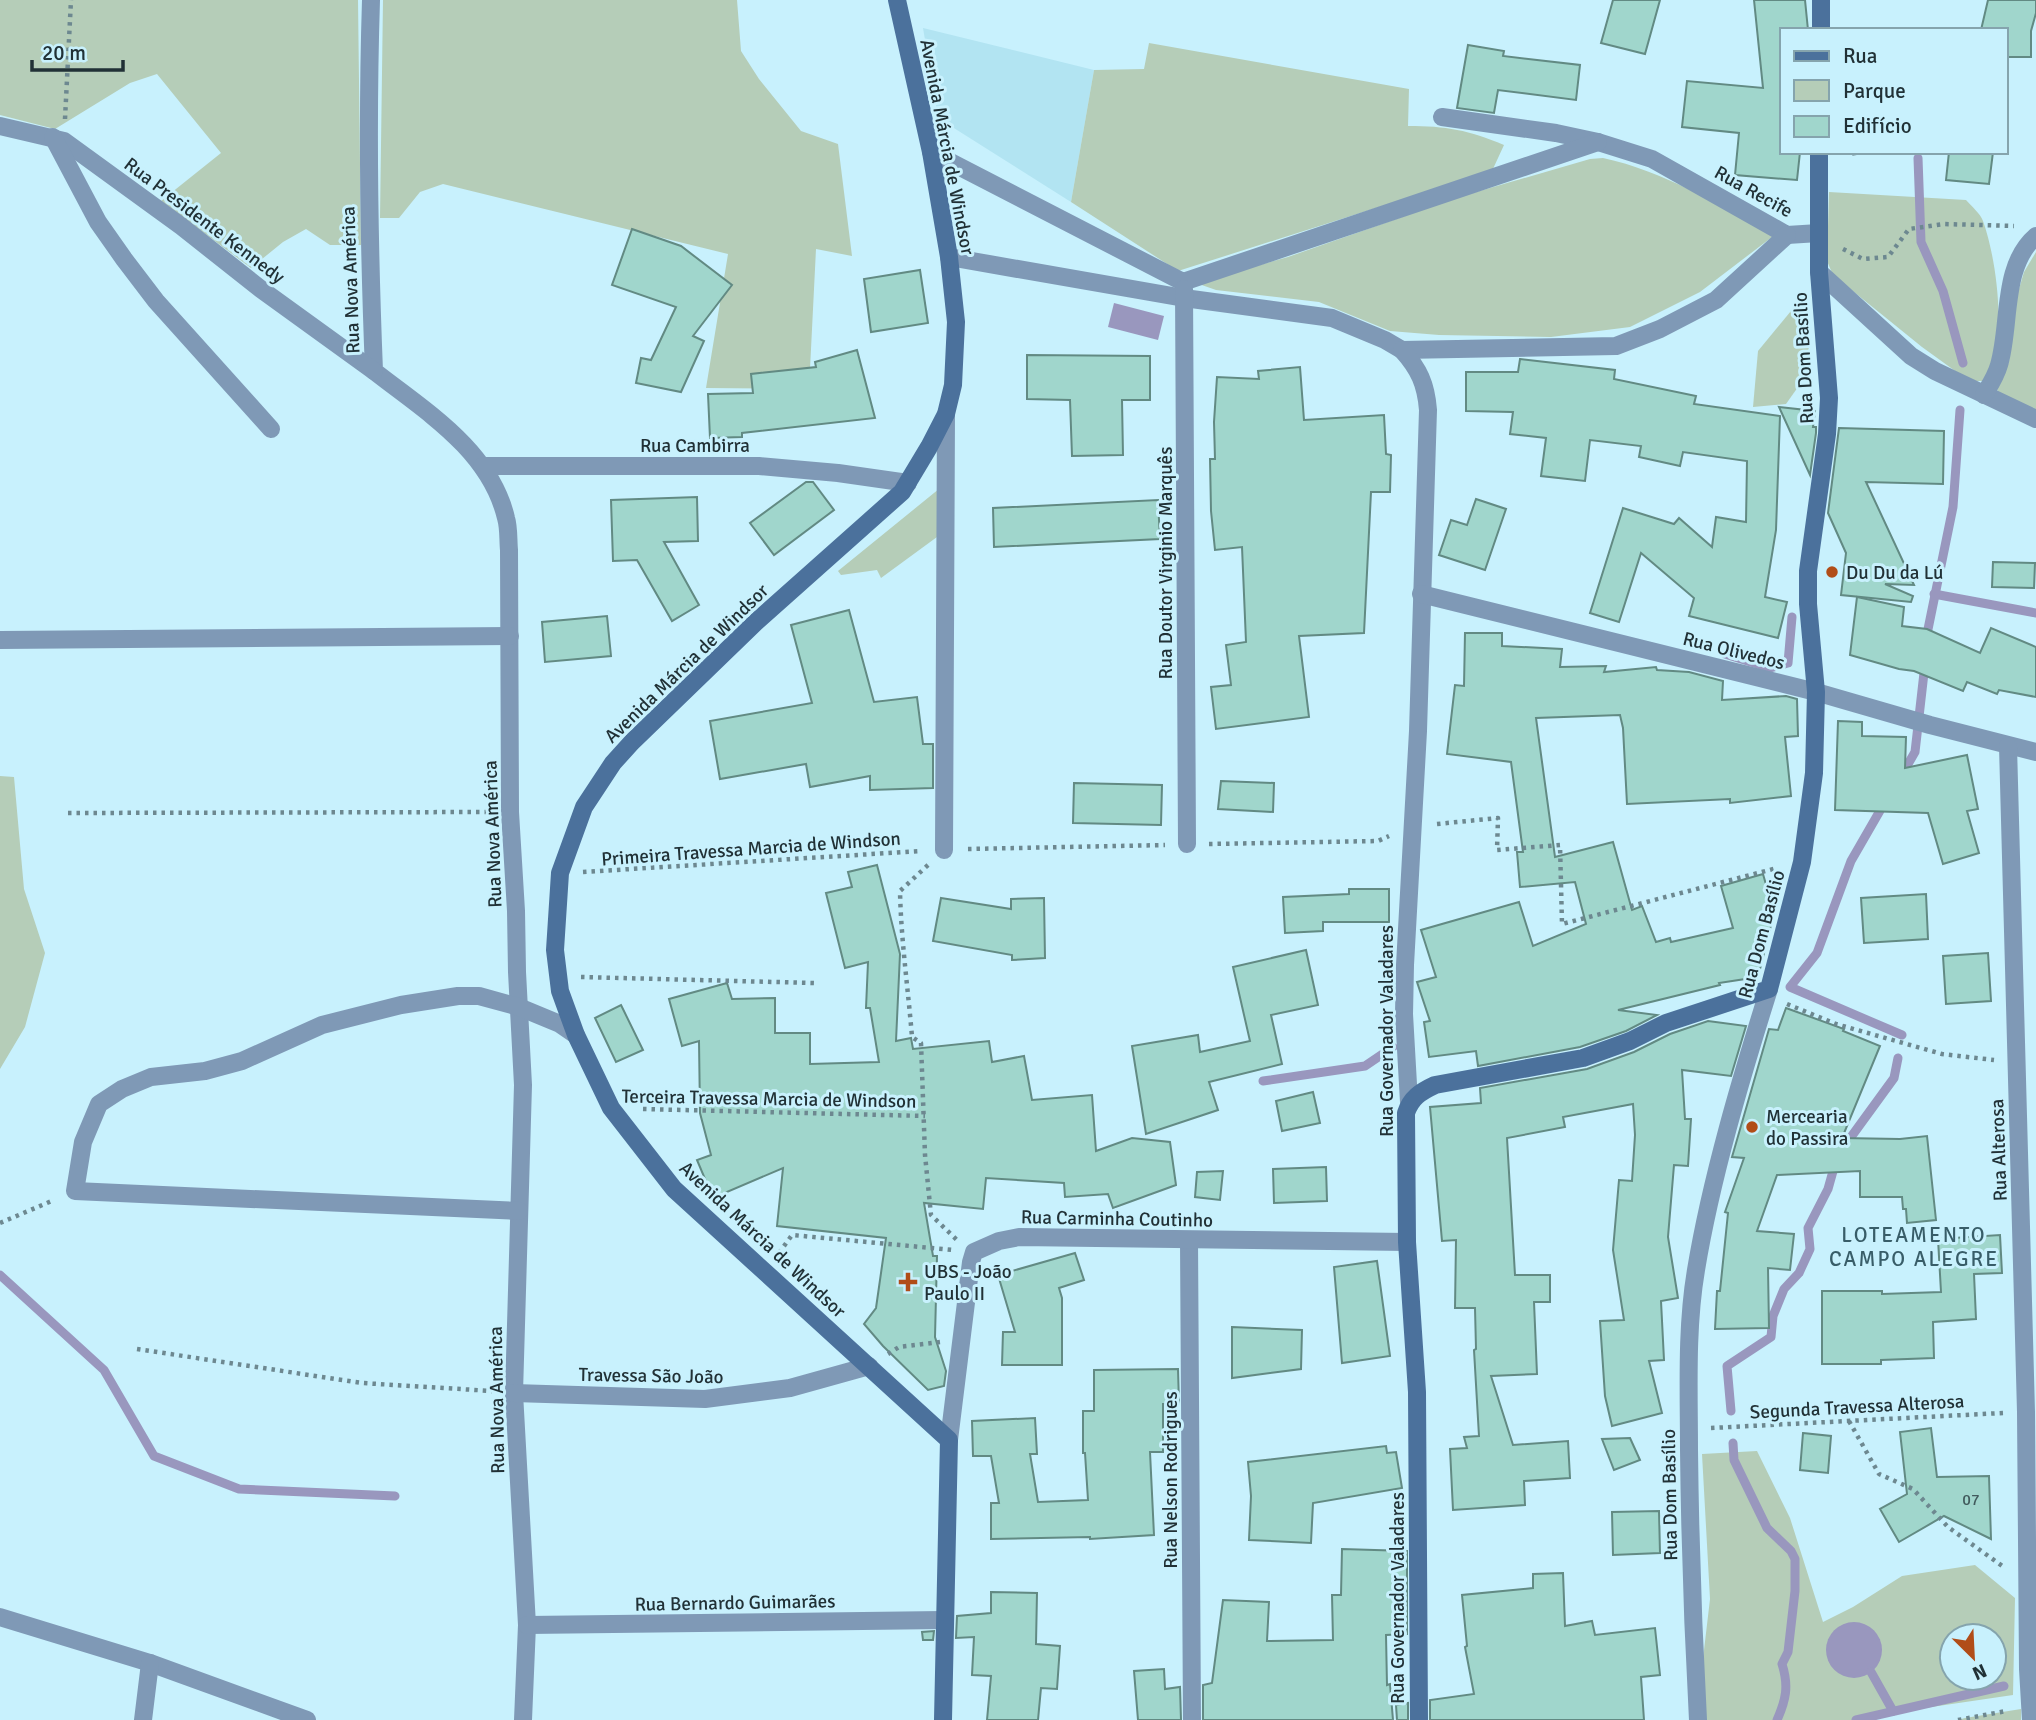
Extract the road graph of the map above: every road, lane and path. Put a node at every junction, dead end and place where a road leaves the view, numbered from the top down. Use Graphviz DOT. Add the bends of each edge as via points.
graph roads {
  1 [pos="71,0"];
  2 [pos="371,0"];
  3 [pos="897,0"];
  4 [pos="1821,0"];
  5 [pos="1821,28"];
  6 [pos="1442,117"];
  7 [pos="0,126"];
  8 [pos="58,139"];
  9 [pos="1598,142"];
  10 [pos="931,152"];
  11 [pos="1819,154"];
  12 [pos="2029,231"];
  13 [pos="1819,233"];
  14 [pos="1787,235"];
  15 [pos="949,257"];
  16 [pos="1819,272"];
  17 [pos="1184,290"];
  18 [pos="1402,350"];
  19 [pos="374,371"];
  20 [pos="1984,395"];
  21 [pos="946,414"];
  22 [pos="2036,419"];
  23 [pos="271,429"];
  24 [pos="482,466"];
  25 [pos="908,483"];
  26 [pos="1421,594"];
  27 [pos="510,636"];
  28 [pos="0,640"];
  29 [pos="1816,692"];
  30 [pos="2008,746"];
  31 [pos="2036,752"];
  32 [pos="510,812"];
  33 [pos="68,813"];
  34 [pos="1412,826"];
  35 [pos="1187,844"];
  36 [pos="944,850"];
  37 [pos="1802,862"];
  38 [pos="560,873"];
  39 [pos="559,976"];
  40 [pos="814,983"];
  41 [pos="1768,992"];
  42 [pos="519,1007"];
  43 [pos="576,1035"];
  44 [pos="2016,1063"];
  45 [pos="1409,1102"];
  46 [pos="611,1108"];
  47 [pos="926,1116"];
  48 [pos="2027,1135"];
  49 [pos="75,1191"];
  50 [pos="519,1211"];
  51 [pos="0,1223"];
  52 [pos="1189,1240"];
  53 [pos="1407,1242"];
  54 [pos="974,1252"];
  55 [pos="765,1272"];
  56 [pos="962,1340"];
  57 [pos="137,1349"];
  58 [pos="869,1366"];
  59 [pos="514,1393"];
  60 [pos="2026,1412"];
  61 [pos="1849,1421"];
  62 [pos="1689,1429"];
  63 [pos="949,1440"];
  64 [pos="2027,1586"];
  65 [pos="0,1617"];
  66 [pos="943,1620"];
  67 [pos="527,1625"];
  68 [pos="150,1663"];
  69 [pos="2033,1712"];
  70 [pos="143,1720"];
  71 [pos="307,1720"];
  72 [pos="523,1720"];
  73 [pos="943,1720"];
  74 [pos="1192,1720"];
  75 [pos="1419,1720"];
  76 [pos="1698,1720"];
  77 [pos="1958,1720"];
  1 -- 8 [label="path"];
  2 -- 19 [label="street, Rua Nova América" via="368,244"];
  3 -- 10 [label="street, Avenida Márcia de Windsor"];
  4 -- 5 [label="street"];
  6 -- 9 [label="street, Rua Recife"];
  7 -- 8 [label="street, Rua Presidente Kennedy"];
  8 -- 19 [label="street, Rua Presidente Kennedy"];
  8 -- 23 [label="street" via="98,222 124,259"];
  9 -- 14 [label="street, Rua Recife" via="1652,159"];
  9 -- 17 [label="street"];
  10 -- 15 [label="street, Avenida Márcia de Windsor"];
  10 -- 17 [label="street"];
  11 -- 13 [label="street, Rua Dom Basílio"];
  12 -- 13 [label="path" via="1944,224 1909,229 1888,257 1863,258"];
  12 -- 20 [label="street" via="2031,241 2017,263 2011,290 1999,368"];
  13 -- 14 [label="street, Rua Recife"];
  13 -- 16 [label="street, Rua Dom Basílio"];
  14 -- 18 [label="street" via="1716,300 1660,330 1616,346"];
  15 -- 17 [label="street"];
  15 -- 21 [label="street, Avenida Márcia de Windsor" via="956,322 953,385"];
  16 -- 20 [label="street" via="1910,356"];
  16 -- 29 [label="street, Rua Dom Basílio" via="1829,398 1808,571"];
  17 -- 18 [label="street" via="1332,318"];
  17 -- 35 [label="street, Rua Doutor Virginio Marquês"];
  18 -- 26 [label="street, Rua Governador Valadares" via="1423,379 1428,410"];
  19 -- 24 [label="street, Rua Nova América" via="456,435"];
  20 -- 22 [label="street"];
  21 -- 25 [label="street, Avenida Márcia de Windsor"];
  21 -- 36 [label="street"];
  24 -- 25 [label="street, Rua Cambirra" via="759,466"];
  24 -- 27 [label="street, Rua Nova América" via="507,520"];
  25 -- 38 [label="street, Avenida Márcia de Windsor" via="625,749 584,807"];
  26 -- 29 [label="street, Rua Olivedos"];
  26 -- 34 [label="street, Rua Governador Valadares"];
  27 -- 28 [label="street"];
  27 -- 32 [label="street, Rua Nova América"];
  29 -- 30 [label="street, Rua Olivedos"];
  29 -- 37 [label="street, Rua Dom Basílio" via="1814,773"];
  30 -- 31 [label="street, Rua Olivedos"];
  30 -- 44 [label="street, Rua Alterosa"];
  32 -- 33 [label="path"];
  32 -- 42 [label="street, Rua Nova América"];
  34 -- 37 [label="path" via="1498,818 1497,850 1560,845 1562,924"];
  34 -- 45 [label="street, Rua Governador Valadares" via="1404,1014"];
  36 -- 38 [label="path, Primeira Travessa Marcia de Windson"];
  36 -- 47 [label="path" via="900,891 912,1037 921,1043"];
  37 -- 41 [label="street, Rua Dom Basílio"];
  38 -- 39 [label="street, Avenida Márcia de Windsor" via="555,950"];
  39 -- 40 [label="path"];
  39 -- 43 [label="street, Avenida Márcia de Windsor"];
  41 -- 44 [label="path" via="1836,1024 1942,1055"];
  41 -- 45 [label="street" via="1667,1023 1583,1058 1434,1085"];
  41 -- 62 [label="street, Rua Dom Basílio" via="1733,1111 1695,1271"];
  42 -- 43 [label="street"];
  42 -- 49 [label="street" via="479,996 401,1005 322,1026 242,1061 152,1077 122,1089 99,1104 83,1142"];
  42 -- 50 [label="street, Rua Nova América" via="523,1140"];
  43 -- 46 [label="street, Avenida Márcia de Windsor"];
  44 -- 48 [label="street, Rua Alterosa"];
  45 -- 53 [label="street, Rua Governador Valadares"];
  46 -- 47 [label="path, Terceira Travessa Marcia de Windson"];
  46 -- 55 [label="street, Avenida Márcia de Windsor" via="674,1189"];
  47 -- 54 [label="path" via="931,1215"];
  48 -- 60 [label="street, Rua Alterosa"];
  49 -- 50 [label="street"];
  49 -- 51 [label="path"];
  50 -- 59 [label="street, Rua Nova América"];
  52 -- 53 [label="street, Rua Carminha Coutinho"];
  52 -- 54 [label="street, Rua Carminha Coutinho" via="1019,1237"];
  52 -- 74 [label="street, Rua Nelson Rodrigues"];
  53 -- 75 [label="street, Rua Governador Valadares" via="1417,1392"];
  54 -- 55 [label="path" via="792,1235"];
  54 -- 56 [label="street"];
  55 -- 58 [label="street, Avenida Márcia de Windsor"];
  56 -- 58 [label="path" via="899,1347"];
  56 -- 63 [label="street"];
  57 -- 59 [label="path" via="362,1383"];
  58 -- 59 [label="street, Travessa São João" via="790,1388 705,1399"];
  58 -- 63 [label="street, Avenida Márcia de Windsor"];
  59 -- 67 [label="street, Rua Nova América"];
  60 -- 61 [label="path, Segunda Travessa Alterosa"];
  60 -- 64 [label="street, Rua Alterosa"];
  61 -- 62 [label="path, Segunda Travessa Alterosa"];
  61 -- 64 [label="path" via="1879,1474 1913,1489 1948,1527"];
  62 -- 76 [label="street, Rua Dom Basílio"];
  63 -- 66 [label="street"];
  64 -- 69 [label="street, Rua Alterosa"];
  65 -- 68 [label="street"];
  66 -- 67 [label="street, Rua Bernardo Guimarães"];
  66 -- 73 [label="street"];
  67 -- 72 [label="street, Rua Nova América"];
  68 -- 70 [label="street"];
  68 -- 71 [label="street"];
  69 -- 77 [label="path"];
}
